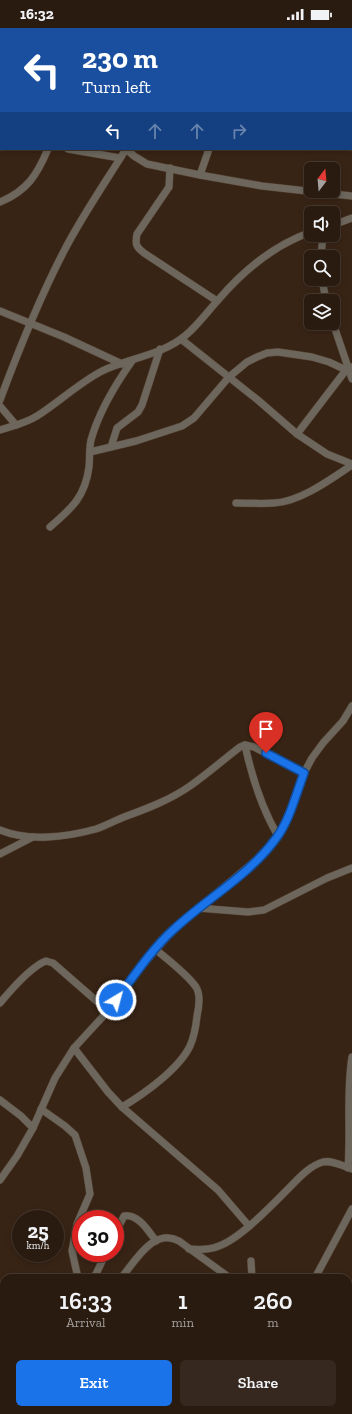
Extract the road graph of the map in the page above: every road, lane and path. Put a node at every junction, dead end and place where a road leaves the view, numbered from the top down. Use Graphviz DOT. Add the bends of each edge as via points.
graph roads {
  1 [pos="48,150"];
  2 [pos="74,150"];
  3 [pos="125,150"];
  4 [pos="127,150"];
  5 [pos="209,150"];
  6 [pos="120,158"];
  7 [pos="170,168"];
  8 [pos="200,175"];
  9 [pos="352,196"];
  10 [pos="0,202"];
  11 [pos="352,218"];
  12 [pos="340,222"];
  13 [pos="304,235"];
  14 [pos="217,301"];
  15 [pos="0,311"];
  16 [pos="31,323"];
  17 [pos="335,330"];
  18 [pos="181,339"];
  19 [pos="160,349"];
  20 [pos="132,360"];
  21 [pos="122,364"];
  22 [pos="349,368"];
  23 [pos="229,377"];
  24 [pos="352,379"];
  25 [pos="0,400"];
  26 [pos="0,406"];
  27 [pos="16,425"];
  28 [pos="0,430"];
  29 [pos="297,434"];
  30 [pos="112,447"];
  31 [pos="90,452"];
  32 [pos="352,464"];
  33 [pos="236,502"];
  34 [pos="50,527"];
  35 [pos="352,706"];
  36 [pos="245,745"];
  37 [pos="304,773"];
  38 [pos="0,830"];
  39 [pos="278,836"];
  40 [pos="33,837"];
  41 [pos="0,854"];
  42 [pos="352,868"];
  43 [pos="198,908"];
  44 [pos="155,949"];
  45 [pos="0,1003"];
  46 [pos="108,1011"];
  47 [pos="74,1048"];
  48 [pos="352,1057"];
  49 [pos="0,1100"];
  50 [pos="122,1107"];
  51 [pos="41,1109"];
  52 [pos="33,1128"];
  53 [pos="350,1168"];
  54 [pos="0,1180"];
  55 [pos="352,1209"];
  56 [pos="124,1216"];
  57 [pos="249,1226"];
  58 [pos="156,1241"];
  59 [pos="189,1249"];
  60 [pos="251,1261"];
  61 [pos="102,1262"];
  62 [pos="77,1274"];
  63 [pos="96,1274"];
  64 [pos="123,1274"];
  65 [pos="224,1274"];
  66 [pos="252,1274"];
  67 [pos="316,1274"];
  1 -- 10 [label="street" via="34,178 22,190"];
  2 -- 6 [label="street"];
  3 -- 6 [label="street"];
  4 -- 7 [label="street" via="147,164"];
  5 -- 8 [label="street"];
  6 -- 16 [label="street" via="64,250"];
  7 -- 8 [label="street"];
  7 -- 14 [label="street" via="169,187 136,234 137,248"];
  8 -- 9 [label="street" via="262,186"];
  11 -- 12 [label="street"];
  13 -- 14 [label="street" via="279,246 253,265"];
  14 -- 18 [label="street"];
  15 -- 16 [label="street"];
  16 -- 21 [label="street"];
  16 -- 25 [label="street"];
  17 -- 22 [label="street"];
  18 -- 19 [label="street"];
  18 -- 23 [label="street"];
  19 -- 20 [label="street"];
  19 -- 30 [label="street" via="142,405 138,412 116,428"];
  20 -- 21 [label="street"];
  20 -- 31 [label="street" via="106,402 91,440"];
  21 -- 27 [label="street" via="102,371 36,416"];
  22 -- 23 [label="street" via="312,357 278,352 257,357"];
  22 -- 24 [label="street"];
  22 -- 29 [label="street"];
  23 -- 29 [label="street"];
  23 -- 30 [label="street" via="194,418 182,426"];
  26 -- 27 [label="street"];
  27 -- 28 [label="street"];
  29 -- 32 [label="street" via="327,454"];
  30 -- 31 [label="street"];
  31 -- 34 [label="street" via="89,468 80,497 69,511"];
  32 -- 33 [label="street" via="313,490 295,498 275,503"];
  35 -- 37 [label="street" via="343,721 312,758"];
  36 -- 37 [label="street" via="254,747"];
  36 -- 39 [label="street" via="259,798"];
  36 -- 40 [label="street" via="189,787 146,809 79,833"];
  37 -- 39 [label="street" via="289,815"];
  38 -- 40 [label="street"];
  39 -- 43 [label="street" via="239,876"];
  40 -- 41 [label="street"];
  42 -- 43 [label="street" via="264,910 248,912"];
  43 -- 44 [label="street"];
  44 -- 46 [label="street"];
  44 -- 50 [label="street" via="196,987 199,1004 194,1035 190,1047 168,1074"];
  45 -- 46 [label="street" via="38,965 46,961 52,963"];
  46 -- 47 [label="street"];
  47 -- 50 [label="street"];
  47 -- 51 [label="street" via="55,1078"];
  48 -- 53 [label="street" via="349,1080"];
  49 -- 52 [label="street"];
  50 -- 57 [label="street" via="218,1190"];
  51 -- 52 [label="street"];
  51 -- 62 [label="street" via="75,1135 86,1168 90,1194 77,1224 72,1251"];
  52 -- 54 [label="street"];
  53 -- 57 [label="street" via="324,1162 314,1165"];
  55 -- 67 [label="street"];
  56 -- 58 [label="street" via="128,1215 145,1226"];
  57 -- 59 [label="street" via="221,1246"];
  58 -- 59 [label="street" via="172,1237"];
  58 -- 64 [label="street" via="136,1258"];
  59 -- 65 [label="street"];
  60 -- 66 [label="street"];
  61 -- 63 [label="street"];
}
